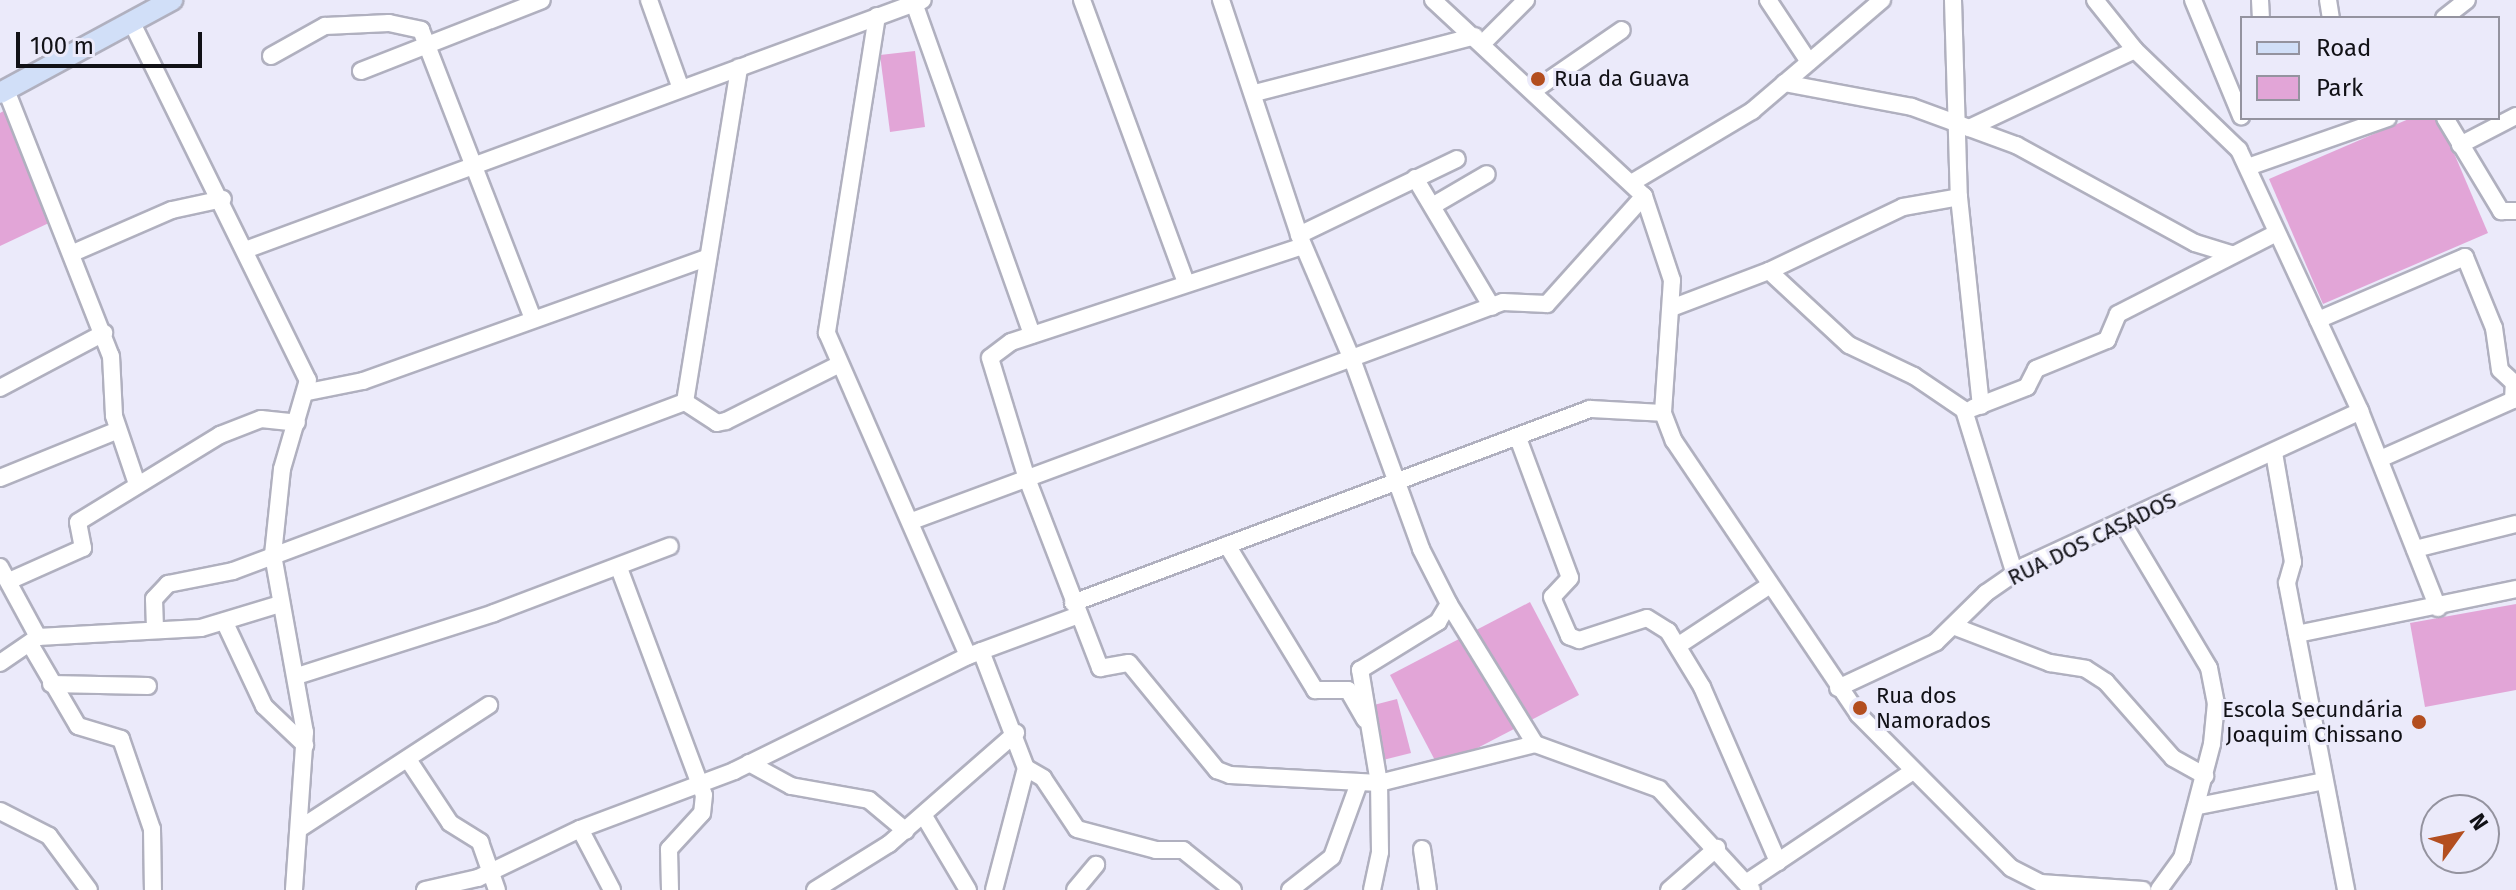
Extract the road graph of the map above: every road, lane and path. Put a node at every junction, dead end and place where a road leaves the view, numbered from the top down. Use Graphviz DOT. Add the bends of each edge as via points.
graph roads {
  1 [pos="172,0"];
  2 [pos="542,0"];
  3 [pos="649,0"];
  4 [pos="1082,0"];
  5 [pos="1221,0"];
  6 [pos="1433,0"];
  7 [pos="1526,0"];
  8 [pos="1768,0"];
  9 [pos="1882,0"];
  10 [pos="1953,0"];
  11 [pos="2095,0"];
  12 [pos="2193,0"];
  13 [pos="2467,0"];
  14 [pos="919,2"];
  15 [pos="892,6"];
  16 [pos="2446,10"];
  17 [pos="877,16"];
  18 [pos="131,21"];
  19 [pos="1622,30"];
  20 [pos="1479,39"];
  21 [pos="429,47"];
  22 [pos="2135,50"];
  23 [pos="271,56"];
  24 [pos="1809,62"];
  25 [pos="739,67"];
  26 [pos="361,71"];
  27 [pos="1784,83"];
  28 [pos="680,86"];
  29 [pos="1536,89"];
  30 [pos="3,91"];
  31 [pos="1255,93"];
  32 [pos="2240,113"];
  33 [pos="2240,116"];
  34 [pos="2516,116"];
  35 [pos="2446,120"];
  36 [pos="2358,123"];
  37 [pos="1964,126"];
  38 [pos="2225,133"];
  39 [pos="2460,145"];
  40 [pos="1457,159"];
  41 [pos="471,164"];
  42 [pos="2248,167"];
  43 [pos="1487,174"];
  44 [pos="1415,178"];
  45 [pos="1633,182"];
  46 [pos="1644,196"];
  47 [pos="1959,197"];
  48 [pos="223,199"];
  49 [pos="1434,205"];
  50 [pos="2516,211"];
  51 [pos="2276,233"];
  52 [pos="1301,240"];
  53 [pos="248,249"];
  54 [pos="73,253"];
  55 [pos="2232,254"];
  56 [pos="706,258"];
  57 [pos="1769,271"];
  58 [pos="1186,282"];
  59 [pos="1492,307"];
  60 [pos="1674,307"];
  61 [pos="533,319"];
  62 [pos="2318,320"];
  63 [pos="104,333"];
  64 [pos="1032,335"];
  65 [pos="1352,359"];
  66 [pos="836,366"];
  67 [pos="2515,382"];
  68 [pos="0,388"];
  69 [pos="308,392"];
  70 [pos="685,402"];
  71 [pos="1981,406"];
  72 [pos="1964,410"];
  73 [pos="2360,411"];
  74 [pos="1663,413"];
  75 [pos="297,423"];
  76 [pos="118,430"];
  77 [pos="1518,438"];
  78 [pos="2274,453"];
  79 [pos="2380,459"];
  80 [pos="1026,476"];
  81 [pos="0,478"];
  82 [pos="136,481"];
  83 [pos="1397,483"];
  84 [pos="912,521"];
  85 [pos="2122,522"];
  86 [pos="2516,524"];
  87 [pos="1227,545"];
  88 [pos="670,546"];
  89 [pos="2415,549"];
  90 [pos="273,555"];
  91 [pos="619,568"];
  92 [pos="2014,572"];
  93 [pos="5,574"];
  94 [pos="1770,585"];
  95 [pos="2516,589"];
  96 [pos="280,604"];
  97 [pos="1449,604"];
  98 [pos="2438,608"];
  99 [pos="1076,609"];
  100 [pos="225,623"];
  101 [pos="1953,626"];
  102 [pos="155,628"];
  103 [pos="2297,634"];
  104 [pos="34,640"];
  105 [pos="1679,645"];
  106 [pos="974,654"];
  107 [pos="0,663"];
  108 [pos="297,676"];
  109 [pos="51,684"];
  110 [pos="148,686"];
  111 [pos="1838,688"];
  112 [pos="489,705"];
  113 [pos="1016,733"];
  114 [pos="1374,737"];
  115 [pos="1535,744"];
  116 [pos="305,745"];
  117 [pos="409,761"];
  118 [pos="749,763"];
  119 [pos="1026,768"];
  120 [pos="1912,772"];
  121 [pos="2205,776"];
  122 [pos="699,781"];
  123 [pos="2324,781"];
  124 [pos="1359,783"];
  125 [pos="1379,783"];
  126 [pos="2198,806"];
  127 [pos="0,811"];
  128 [pos="924,816"];
  129 [pos="299,829"];
  130 [pos="580,829"];
  131 [pos="906,831"];
  132 [pos="1717,848"];
  133 [pos="1422,849"];
  134 [pos="1778,862"];
  135 [pos="1096,865"];
  136 [pos="491,873"];
  137 [pos="1750,885"];
  138 [pos="89,890"];
  139 [pos="153,890"];
  140 [pos="294,890"];
  141 [pos="425,890"];
  142 [pos="497,890"];
  143 [pos="612,890"];
  144 [pos="670,890"];
  145 [pos="815,890"];
  146 [pos="968,890"];
  147 [pos="994,890"];
  148 [pos="1075,890"];
  149 [pos="1233,890"];
  150 [pos="1290,890"];
  151 [pos="1372,890"];
  152 [pos="1428,890"];
  153 [pos="1669,890"];
  154 [pos="2143,890"];
  155 [pos="2159,890"];
  156 [pos="2346,890"];
  1 -- 18 [label="main road"];
  2 -- 21 [label="street"];
  3 -- 28 [label="street"];
  4 -- 58 [label="street"];
  5 -- 31 [label="street"];
  6 -- 20 [label="street"];
  7 -- 20 [label="street"];
  8 -- 24 [label="street"];
  9 -- 24 [label="street"];
  10 -- 37 [label="street"];
  11 -- 22 [label="street"];
  12 -- 32 [label="street"];
  13 -- 16 [label="street"];
  14 -- 15 [label="street"];
  14 -- 64 [label="street"];
  15 -- 17 [label="street"];
  17 -- 25 [label="street"];
  17 -- 66 [label="street" via="827,333"];
  18 -- 30 [label="main road"];
  18 -- 48 [label="street"];
  19 -- 29 [label="street"];
  20 -- 29 [label="street"];
  20 -- 31 [label="street"];
  21 -- 23 [label="street" via="416,26 335,25"];
  21 -- 26 [label="street"];
  21 -- 41 [label="street"];
  22 -- 37 [label="street"];
  22 -- 38 [label="street"];
  24 -- 27 [label="street"];
  25 -- 28 [label="street"];
  25 -- 56 [label="street"];
  27 -- 37 [label="street" via="1912,107"];
  27 -- 45 [label="street" via="1722,131"];
  28 -- 41 [label="street"];
  29 -- 45 [label="street"];
  30 -- 54 [label="street"];
  31 -- 52 [label="street"];
  33 -- 38 [label="street"];
  34 -- 39 [label="street"];
  35 -- 39 [label="street"];
  36 -- 42 [label="street"];
  37 -- 47 [label="street"];
  37 -- 55 [label="street" via="2053,164 2195,243"];
  38 -- 42 [label="street"];
  39 -- 50 [label="street" via="2501,211"];
  40 -- 44 [label="street"];
  41 -- 53 [label="street"];
  41 -- 61 [label="street"];
  42 -- 51 [label="street"];
  43 -- 49 [label="street"];
  44 -- 49 [label="street"];
  44 -- 52 [label="street"];
  45 -- 46 [label="street"];
  46 -- 59 [label="street" via="1547,304 1514,300"];
  46 -- 60 [label="street" via="1668,255"];
  47 -- 57 [label="street" via="1903,207"];
  47 -- 71 [label="street"];
  48 -- 53 [label="street"];
  48 -- 54 [label="street" via="172,210"];
  49 -- 59 [label="street"];
  51 -- 55 [label="street"];
  51 -- 62 [label="street"];
  52 -- 58 [label="street"];
  52 -- 65 [label="street"];
  53 -- 69 [label="street"];
  54 -- 63 [label="street"];
  55 -- 71 [label="street" via="2118,314 2107,340 2036,369 2027,387"];
  56 -- 61 [label="street"];
  56 -- 70 [label="street"];
  57 -- 60 [label="street"];
  57 -- 72 [label="street" via="1849,345 1914,376"];
  58 -- 64 [label="street"];
  59 -- 65 [label="street"];
  60 -- 74 [label="street"];
  61 -- 69 [label="street" via="363,381"];
  62 -- 67 [label="street" via="2465,257 2494,328 2500,370"];
  62 -- 73 [label="street"];
  63 -- 68 [label="street"];
  63 -- 76 [label="street" via="115,377"];
  64 -- 80 [label="street" via="998,348 990,358"];
  65 -- 80 [label="street"];
  65 -- 83 [label="street"];
  66 -- 70 [label="street" via="726,421 717,423"];
  66 -- 84 [label="street"];
  67 -- 79 [label="street" via="2513,400"];
  69 -- 75 [label="street"];
  70 -- 90 [label="street"];
  71 -- 72 [label="street"];
  72 -- 92 [label="street"];
  73 -- 78 [label="street, RUA DOS CASADOS"];
  73 -- 79 [label="street"];
  74 -- 77 [label="street" via="1590,409"];
  74 -- 94 [label="street" via="1674,441"];
  75 -- 82 [label="street" via="253,421"];
  75 -- 90 [label="street" via="282,469"];
  76 -- 81 [label="street"];
  76 -- 82 [label="street"];
  77 -- 83 [label="street"];
  77 -- 105 [label="street" via="1570,578 1552,597 1569,636 1579,640 1647,618"];
  78 -- 85 [label="street, RUA DOS CASADOS"];
  78 -- 103 [label="street" via="2293,562 2287,583"];
  79 -- 89 [label="street"];
  80 -- 84 [label="street"];
  80 -- 99 [label="street"];
  82 -- 93 [label="street" via="78,522 83,548"];
  83 -- 87 [label="street"];
  83 -- 97 [label="street"];
  84 -- 106 [label="street"];
  85 -- 92 [label="street, RUA DOS CASADOS"];
  85 -- 121 [label="street" via="2209,668 2216,703"];
  86 -- 89 [label="street"];
  87 -- 99 [label="street"];
  87 -- 114 [label="street" via="1315,690 1348,690"];
  88 -- 91 [label="street"];
  89 -- 98 [label="street"];
  90 -- 96 [label="street"];
  90 -- 102 [label="street" via="203,581 159,588"];
  91 -- 108 [label="street"];
  91 -- 122 [label="street"];
  92 -- 101 [label="street, RUA DOS CASADOS"];
  93 -- 104 [label="street"];
  94 -- 105 [label="street"];
  94 -- 111 [label="street"];
  95 -- 98 [label="street"];
  96 -- 100 [label="street"];
  96 -- 108 [label="street"];
  97 -- 114 [label="street" via="1438,622 1360,670"];
  97 -- 115 [label="street"];
  98 -- 103 [label="street"];
  99 -- 106 [label="street"];
  99 -- 124 [label="street" via="1100,668 1129,663 1222,773 1302,774"];
  100 -- 102 [label="street"];
  100 -- 116 [label="street" via="259,699"];
  101 -- 111 [label="street, RUA DOS CASADOS" via="1915,653"];
  101 -- 121 [label="street" via="2050,663 2086,669 2106,682 2173,758"];
  102 -- 104 [label="street"];
  103 -- 123 [label="street"];
  104 -- 107 [label="street"];
  104 -- 109 [label="street"];
  105 -- 134 [label="street"];
  106 -- 113 [label="street"];
  106 -- 118 [label="street"];
  108 -- 116 [label="street"];
  109 -- 110 [label="street"];
  109 -- 139 [label="street" via="83,731 121,739 152,829"];
  111 -- 120 [label="street"];
  112 -- 117 [label="street"];
  113 -- 119 [label="street"];
  113 -- 128 [label="street"];
  114 -- 125 [label="street"];
  115 -- 125 [label="street"];
  115 -- 132 [label="street" via="1659,789"];
  116 -- 129 [label="street"];
  117 -- 129 [label="street"];
  117 -- 136 [label="street" via="450,823 480,842"];
  118 -- 122 [label="street"];
  118 -- 131 [label="street" via="791,786 869,800"];
  119 -- 147 [label="street"];
  119 -- 149 [label="street" via="1043,778 1077,829 1156,850 1183,850"];
  120 -- 134 [label="street"];
  120 -- 154 [label="street" via="2011,868 2041,883"];
  121 -- 126 [label="street"];
  122 -- 130 [label="street"];
  122 -- 144 [label="street" via="702,813 669,849"];
  123 -- 126 [label="street"];
  123 -- 156 [label="street"];
  124 -- 125 [label="street"];
  124 -- 150 [label="street" via="1332,857"];
  125 -- 151 [label="street" via="1380,852"];
  126 -- 155 [label="street" via="2182,858"];
  127 -- 138 [label="street" via="49,836"];
  128 -- 131 [label="street"];
  128 -- 146 [label="street"];
  129 -- 140 [label="street"];
  130 -- 136 [label="street"];
  130 -- 143 [label="street"];
  131 -- 145 [label="street"];
  132 -- 137 [label="street"];
  132 -- 153 [label="street"];
  133 -- 152 [label="street"];
  134 -- 137 [label="street"];
  135 -- 148 [label="street"];
  136 -- 141 [label="street"];
  136 -- 142 [label="street"];
}
